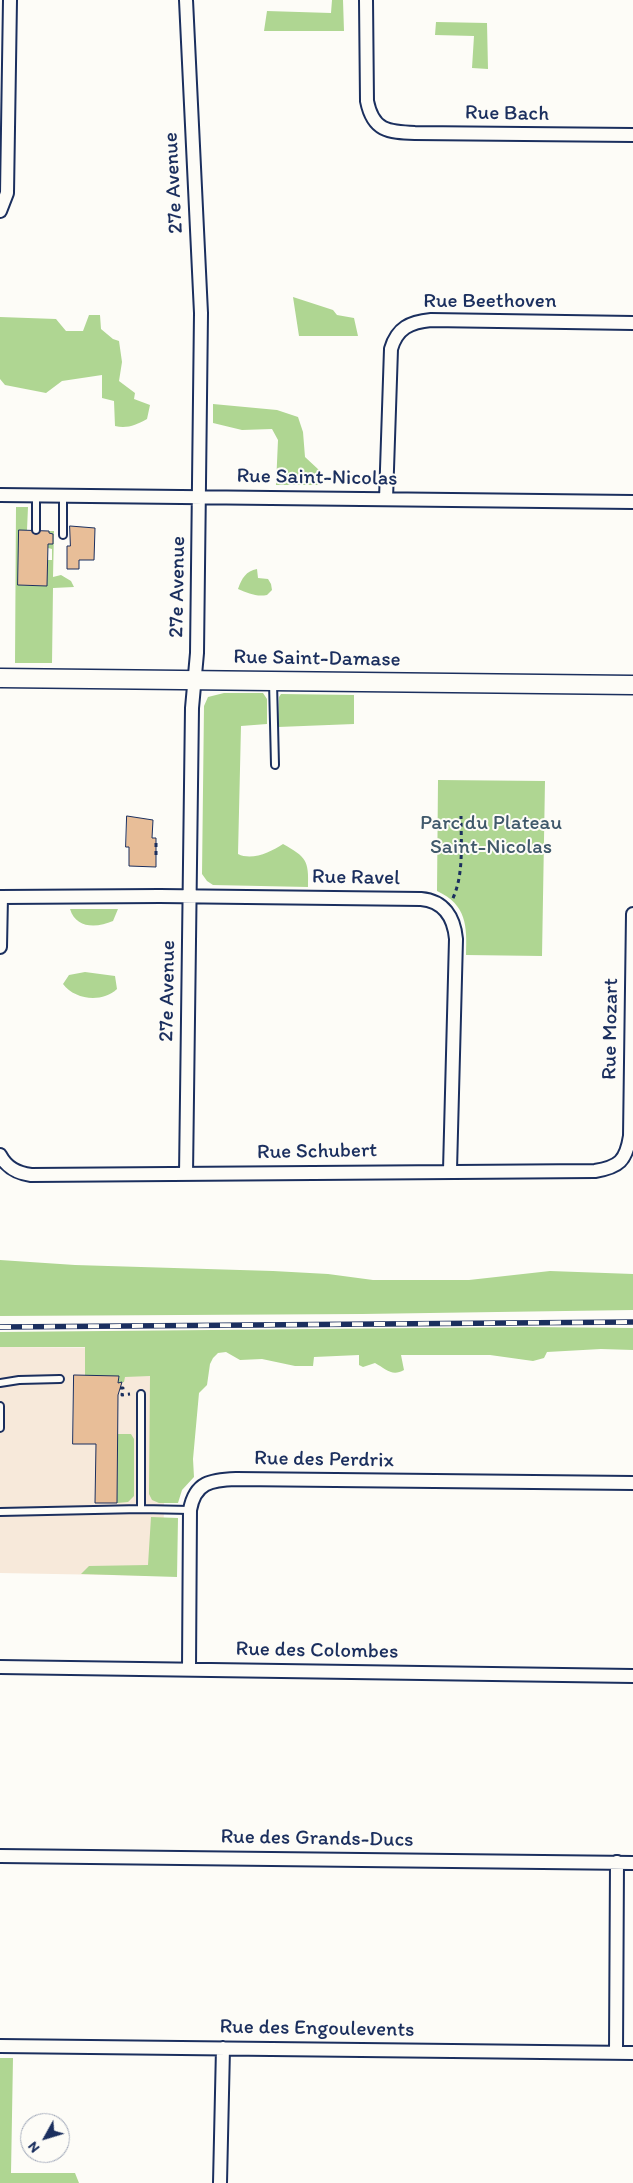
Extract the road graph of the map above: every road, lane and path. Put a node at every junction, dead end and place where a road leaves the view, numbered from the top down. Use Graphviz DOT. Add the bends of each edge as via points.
graph roads {
  1 [pos="10,0"];
  2 [pos="186,0"];
  3 [pos="366,0"];
  4 [pos="633,135"];
  5 [pos="0,212"];
  6 [pos="633,323"];
  7 [pos="0,495"];
  8 [pos="36,495"];
  9 [pos="63,496"];
  10 [pos="198,497"];
  11 [pos="386,499"];
  12 [pos="633,502"];
  13 [pos="36,530"];
  14 [pos="63,534"];
  15 [pos="0,678"];
  16 [pos="194,680"];
  17 [pos="273,681"];
  18 [pos="633,685"];
  19 [pos="275,765"];
  20 [pos="461,816"];
  21 [pos="156,843"];
  22 [pos="156,855"];
  23 [pos="189,896"];
  24 [pos="0,897"];
  25 [pos="444,908"];
  26 [pos="633,914"];
  27 [pos="0,947"];
  28 [pos="629,1144"];
  29 [pos="0,1155"];
  30 [pos="450,1170"];
  31 [pos="186,1174"];
  32 [pos="60,1379"];
  33 [pos="0,1383"];
  34 [pos="120,1388"];
  35 [pos="142,1394"];
  36 [pos="122,1395"];
  37 [pos="0,1406"];
  38 [pos="0,1428"];
  39 [pos="633,1483"];
  40 [pos="141,1509"];
  41 [pos="190,1510"];
  42 [pos="0,1512"];
  43 [pos="0,1667"];
  44 [pos="189,1670"];
  45 [pos="633,1676"];
  46 [pos="0,1856"];
  47 [pos="618,1862"];
  48 [pos="633,1863"];
  49 [pos="0,2046"];
  50 [pos="223,2048"];
  51 [pos="616,2052"];
  52 [pos="633,2052"];
  53 [pos="220,2183"];
  1 -- 5 [label="street" via="7,193"];
  2 -- 10 [label="street, 27e Avenue" via="201,313"];
  3 -- 4 [label="street, Rue Bach" via="367,101 369,113 381,128 398,133"];
  6 -- 11 [label="street, Rue Beethoven" via="431,320 406,326 396,336 391,349"];
  7 -- 8 [label="street, Rue Saint-Nicolas"];
  8 -- 9 [label="street, Rue Saint-Nicolas"];
  8 -- 13 [label="lane"];
  9 -- 10 [label="street, Rue Saint-Nicolas"];
  9 -- 14 [label="lane"];
  10 -- 11 [label="street, Rue Saint-Nicolas"];
  10 -- 16 [label="street, 27e Avenue"];
  11 -- 12 [label="street, Rue Saint-Nicolas"];
  15 -- 16 [label="street, Rue Saint-Damase"];
  16 -- 17 [label="street, Rue Saint-Damase"];
  16 -- 23 [label="street, 27e Avenue"];
  17 -- 18 [label="street, Rue Saint-Damase"];
  17 -- 19 [label="lane"];
  20 -- 25 [label="path" via="458,881 452,900"];
  21 -- 22 [label="path"];
  23 -- 24 [label="street, Rue Ravel"];
  23 -- 25 [label="street, Rue Ravel" via="421,899"];
  23 -- 31 [label="street, 27e Avenue"];
  24 -- 27 [label="street"];
  25 -- 30 [label="street" via="454,925 456,938"];
  26 -- 28 [label="street, Rue Mozart"];
  28 -- 30 [label="street, Rue Schubert" via="620,1162 595,1171"];
  29 -- 31 [label="street, Rue Schubert" via="8,1167 31,1175"];
  30 -- 31 [label="street, Rue Schubert"];
  32 -- 33 [label="lane"];
  34 -- 36 [label="path"];
  35 -- 40 [label="lane"];
  37 -- 38 [label="lane"];
  39 -- 41 [label="street, Rue des Perdrix" via="236,1479 214,1481 200,1488"];
  40 -- 41 [label="lane"];
  40 -- 42 [label="lane"];
  41 -- 44 [label="street, Rue des Perdrix"];
  43 -- 44 [label="street, Rue des Colombes"];
  44 -- 45 [label="street, Rue des Colombes"];
  46 -- 47 [label="street, Rue des Grands-Ducs"];
  47 -- 48 [label="street, Rue des Grands-Ducs"];
  47 -- 51 [label="street"];
  49 -- 50 [label="street, Rue des Engoulevents"];
  50 -- 51 [label="street, Rue des Engoulevents"];
  50 -- 53 [label="street"];
  51 -- 52 [label="street, Rue des Engoulevents"];
}
